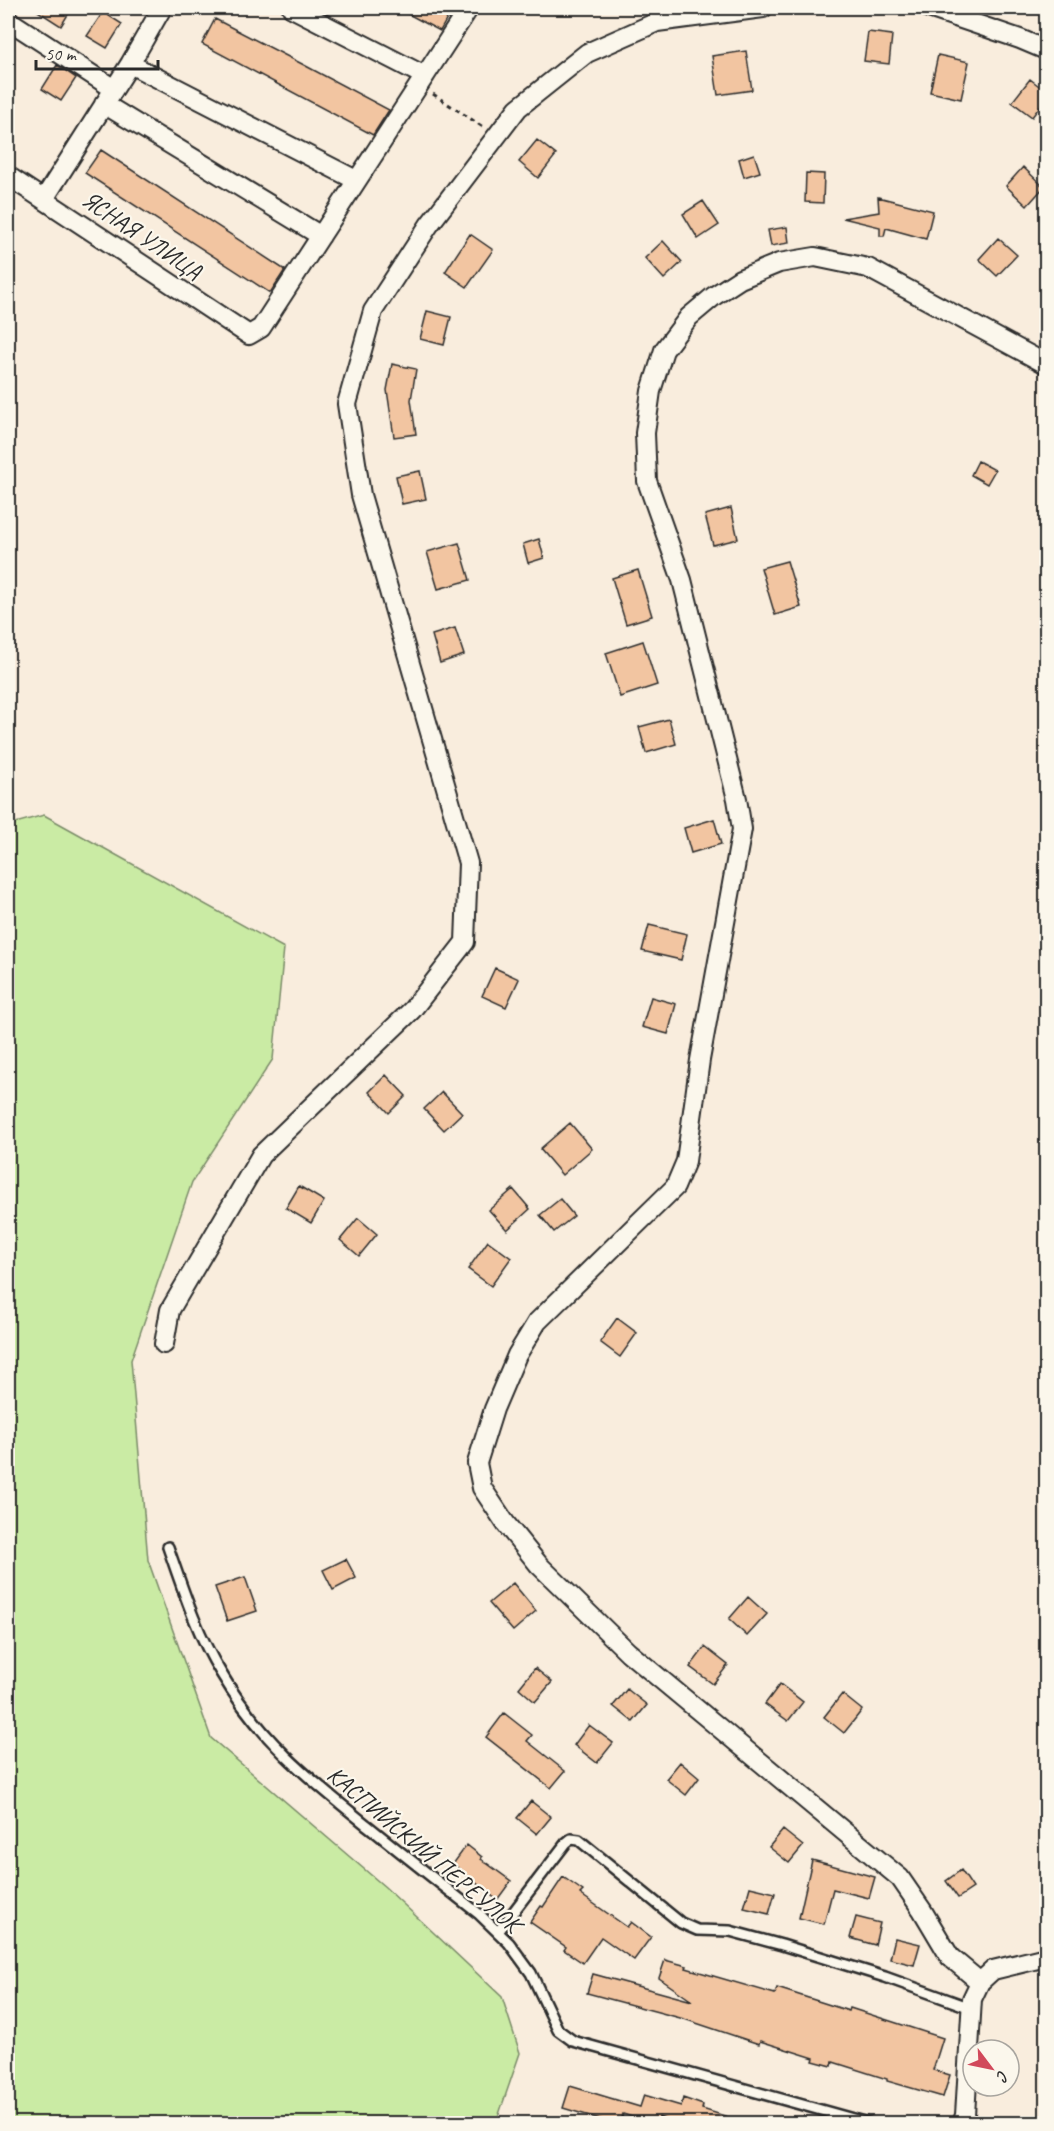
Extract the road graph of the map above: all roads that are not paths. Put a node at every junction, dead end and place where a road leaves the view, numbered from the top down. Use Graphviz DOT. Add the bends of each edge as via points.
graph roads {
  1 [pos="162,8"];
  2 [pos="292,8"];
  3 [pos="469,8"];
  4 [pos="764,8"];
  5 [pos="929,8"];
  6 [pos="8,20"];
  7 [pos="1047,50"];
  8 [pos="130,64"];
  9 [pos="422,80"];
  10 [pos="109,97"];
  11 [pos="8,176"];
  12 [pos="356,180"];
  13 [pos="44,198"];
  14 [pos="321,236"];
  15 [pos="1047,364"];
  16 [pos="164,1344"];
  17 [pos="168,1547"];
  18 [pos="498,1932"];
  19 [pos="1047,1957"];
  20 [pos="980,1982"];
  21 [pos="971,2008"];
  22 [pos="871,2124"];
  23 [pos="962,2124"];
  1 -- 8 [label="street"];
  2 -- 9 [label="street"];
  3 -- 9 [label="street"];
  4 -- 16 [label="street" via="657,22 587,53 518,108 429,225 373,311 347,404 361,495 468,863 465,942 412,1010 261,1155 170,1310"];
  5 -- 7 [label="street"];
  6 -- 10 [label="street"];
  8 -- 10 [label="street"];
  8 -- 12 [label="street"];
  9 -- 12 [label="street"];
  10 -- 13 [label="street"];
  10 -- 14 [label="street"];
  11 -- 13 [label="street, ЯСНАЯ УЛИЦА"];
  12 -- 14 [label="street"];
  13 -- 14 [label="street, ЯСНАЯ УЛИЦА" via="249,335 261,328"];
  15 -- 20 [label="street" via="868,268 815,257 779,263 740,279 689,317 664,350 651,391 645,433 647,482 682,580 742,829 686,1161 675,1187 537,1322 517,1355 494,1409 477,1463 482,1488 539,1565 628,1652 900,1878 950,1957"];
  17 -- 18 [label="lane, КАСПИЙСКИЙ ПЕРЕУЛОК" via="189,1608 220,1672 270,1741 305,1776"];
  18 -- 21 [label="lane" via="566,1843 579,1840 681,1923 697,1930 730,1931 782,1945"];
  18 -- 22 [label="lane, КАСПИЙСКИЙ ПЕРЕУЛОК" via="531,1973 558,2030 573,2041"];
  19 -- 20 [label="street" via="993,1970"];
  20 -- 21 [label="street"];
  21 -- 23 [label="street"];
}
